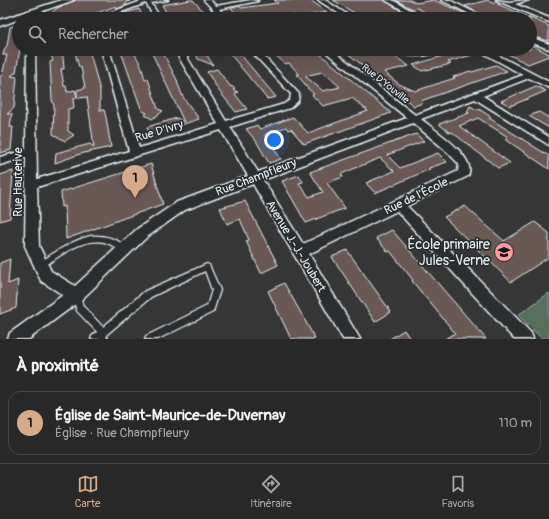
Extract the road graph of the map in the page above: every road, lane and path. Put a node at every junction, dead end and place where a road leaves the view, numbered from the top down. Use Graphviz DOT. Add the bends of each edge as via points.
graph roads {
  1 [pos="70,0"];
  2 [pos="165,0"];
  3 [pos="207,0"];
  4 [pos="321,0"];
  5 [pos="388,0"];
  6 [pos="444,0"];
  7 [pos="499,0"];
  8 [pos="526,0"];
  9 [pos="149,1"];
  10 [pos="255,1"];
  11 [pos="459,2"];
  12 [pos="452,4"];
  13 [pos="508,4"];
  14 [pos="215,8"];
  15 [pos="42,12"];
  16 [pos="117,12"];
  17 [pos="154,12"];
  18 [pos="219,12"];
  19 [pos="340,12"];
  20 [pos="411,12"];
  21 [pos="470,12"];
  22 [pos="528,12"];
  23 [pos="537,15"];
  24 [pos="12,20"];
  25 [pos="549,20"];
  26 [pos="0,23"];
  27 [pos="537,42"];
  28 [pos="549,47"];
  29 [pos="31,56"];
  30 [pos="108,56"];
  31 [pos="182,56"];
  32 [pos="260,56"];
  33 [pos="335,56"];
  34 [pos="493,56"];
  35 [pos="530,75"];
  36 [pos="549,85"];
  37 [pos="477,96"];
  38 [pos="414,119"];
  39 [pos="223,125"];
  40 [pos="549,142"];
  41 [pos="31,152"];
  42 [pos="135,152"];
  43 [pos="0,161"];
  44 [pos="254,178"];
  45 [pos="31,185"];
  46 [pos="399,205"];
  47 [pos="125,250"];
  48 [pos="300,252"];
  49 [pos="41,266"];
  50 [pos="76,295"];
  51 [pos="103,336"];
  52 [pos="16,339"];
  53 [pos="95,339"];
  54 [pos="149,339"];
  55 [pos="352,339"];
  56 [pos="525,339"];
  1 -- 15 [label="street"];
  2 -- 9 [label="street"];
  3 -- 14 [label="street"];
  4 -- 19 [label="street"];
  5 -- 20 [label="street"];
  6 -- 12 [label="street"];
  7 -- 13 [label="street"];
  8 -- 13 [label="street"];
  9 -- 16 [label="street"];
  9 -- 17 [label="street"];
  10 -- 14 [label="street"];
  11 -- 12 [label="street"];
  12 -- 21 [label="street"];
  13 -- 22 [label="street"];
  14 -- 18 [label="street"];
  23 -- 25 [label="street"];
  24 -- 26 [label="street"];
  27 -- 28 [label="street"];
  29 -- 41 [label="street, Rue Hauterive"];
  30 -- 42 [label="street"];
  31 -- 39 [label="street, Avenue J.-J.-Joubert"];
  32 -- 39 [label="street, Rue D'Ivry" via="295,94 294,101 287,106"];
  33 -- 38 [label="street, Rue D'Youville"];
  34 -- 35 [label="street"];
  35 -- 36 [label="street"];
  35 -- 37 [label="street, Rue Champfleury"];
  37 -- 38 [label="street, Rue Champfleury"];
  37 -- 40 [label="street"];
  38 -- 44 [label="street, Rue Champfleury"];
  38 -- 46 [label="street, Rue de l'École" via="464,163 464,174"];
  39 -- 42 [label="street, Rue D'Ivry"];
  39 -- 44 [label="street, Avenue J.-J.-Joubert"];
  41 -- 43 [label="street"];
  41 -- 45 [label="street, Rue Hauterive"];
  42 -- 45 [label="street, Rue D'Ivry"];
  44 -- 47 [label="street, Rue Champfleury" via="181,206 142,233"];
  44 -- 48 [label="street, Avenue J.-J.-Joubert"];
  45 -- 49 [label="street, Rue Hauterive" via="32,246"];
  46 -- 48 [label="street, Rue de l'École"];
  46 -- 56 [label="street"];
  47 -- 49 [label="lane" via="107,240 93,239 77,243"];
  47 -- 50 [label="street, Rue Champfleury"];
  48 -- 55 [label="street, Avenue J.-J.-Joubert"];
  49 -- 50 [label="street, Rue Hauterive" via="46,276"];
  50 -- 51 [label="lane" via="80,308"];
  50 -- 52 [label="street, Rue Champfleury"];
  51 -- 53 [label="lane"];
  51 -- 54 [label="lane" via="148,294 207,267 216,290 210,309"];
}
